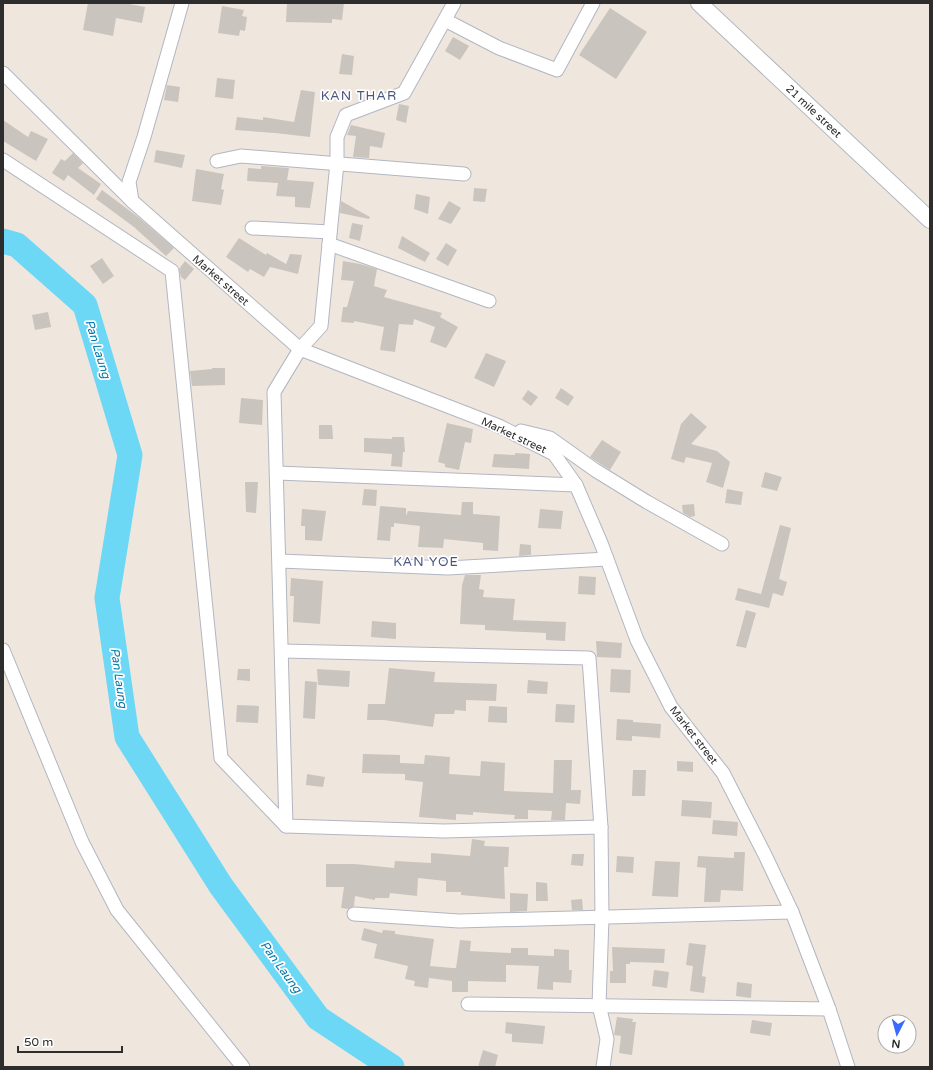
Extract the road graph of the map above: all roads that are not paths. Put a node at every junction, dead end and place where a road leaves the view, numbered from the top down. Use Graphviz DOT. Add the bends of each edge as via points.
graph roads {
  1 [pos="182,3"];
  2 [pos="454,3"];
  3 [pos="593,3"];
  4 [pos="699,3"];
  5 [pos="445,20"];
  6 [pos="4,75"];
  7 [pos="3,160"];
  8 [pos="217,161"];
  9 [pos="337,163"];
  10 [pos="464,174"];
  11 [pos="132,201"];
  12 [pos="930,220"];
  13 [pos="252,228"];
  14 [pos="329,238"];
  15 [pos="489,301"];
  16 [pos="300,349"];
  17 [pos="500,426"];
  18 [pos="277,473"];
  19 [pos="576,485"];
  20 [pos="722,544"];
  21 [pos="607,559"];
  22 [pos="280,561"];
  23 [pos="3,650"];
  24 [pos="282,651"];
  25 [pos="286,826"];
  26 [pos="601,827"];
  27 [pos="792,912"];
  28 [pos="354,914"];
  29 [pos="602,918"];
  30 [pos="468,1004"];
  31 [pos="599,1005"];
  32 [pos="829,1009"];
  33 [pos="242,1067"];
  34 [pos="603,1067"];
  35 [pos="848,1067"];
  1 -- 11 [label="street" via="129,182"];
  2 -- 5 [label="street"];
  3 -- 5 [label="street" via="557,70 499,48"];
  4 -- 12 [label="street, 21 mile street"];
  5 -- 9 [label="street" via="404,93 346,115 337,137"];
  6 -- 11 [label="street, Market street"];
  7 -- 25 [label="street" via="172,271 221,758"];
  8 -- 9 [label="street" via="241,156"];
  9 -- 10 [label="street"];
  9 -- 14 [label="street"];
  11 -- 16 [label="street, Market street"];
  13 -- 14 [label="street"];
  14 -- 15 [label="street"];
  14 -- 16 [label="street" via="321,326"];
  16 -- 17 [label="street, Market street"];
  16 -- 18 [label="street" via="274,392"];
  17 -- 19 [label="street, Market street" via="554,454"];
  17 -- 20 [label="street" via="550,438 595,470"];
  18 -- 19 [label="street"];
  18 -- 22 [label="street"];
  19 -- 21 [label="street, Market street"];
  21 -- 22 [label="street" via="448,568"];
  21 -- 27 [label="street, Market street" via="636,640 671,707 724,773"];
  22 -- 24 [label="street"];
  23 -- 33 [label="street" via="82,842 117,910"];
  24 -- 25 [label="street"];
  24 -- 26 [label="street" via="589,658"];
  25 -- 26 [label="street" via="444,831"];
  26 -- 29 [label="street"];
  27 -- 29 [label="street"];
  27 -- 32 [label="street, Market street"];
  28 -- 29 [label="street" via="459,921"];
  29 -- 31 [label="street"];
  30 -- 31 [label="street"];
  31 -- 32 [label="street"];
  31 -- 34 [label="street" via="607,1039"];
  32 -- 35 [label="street, Market street"];
}
